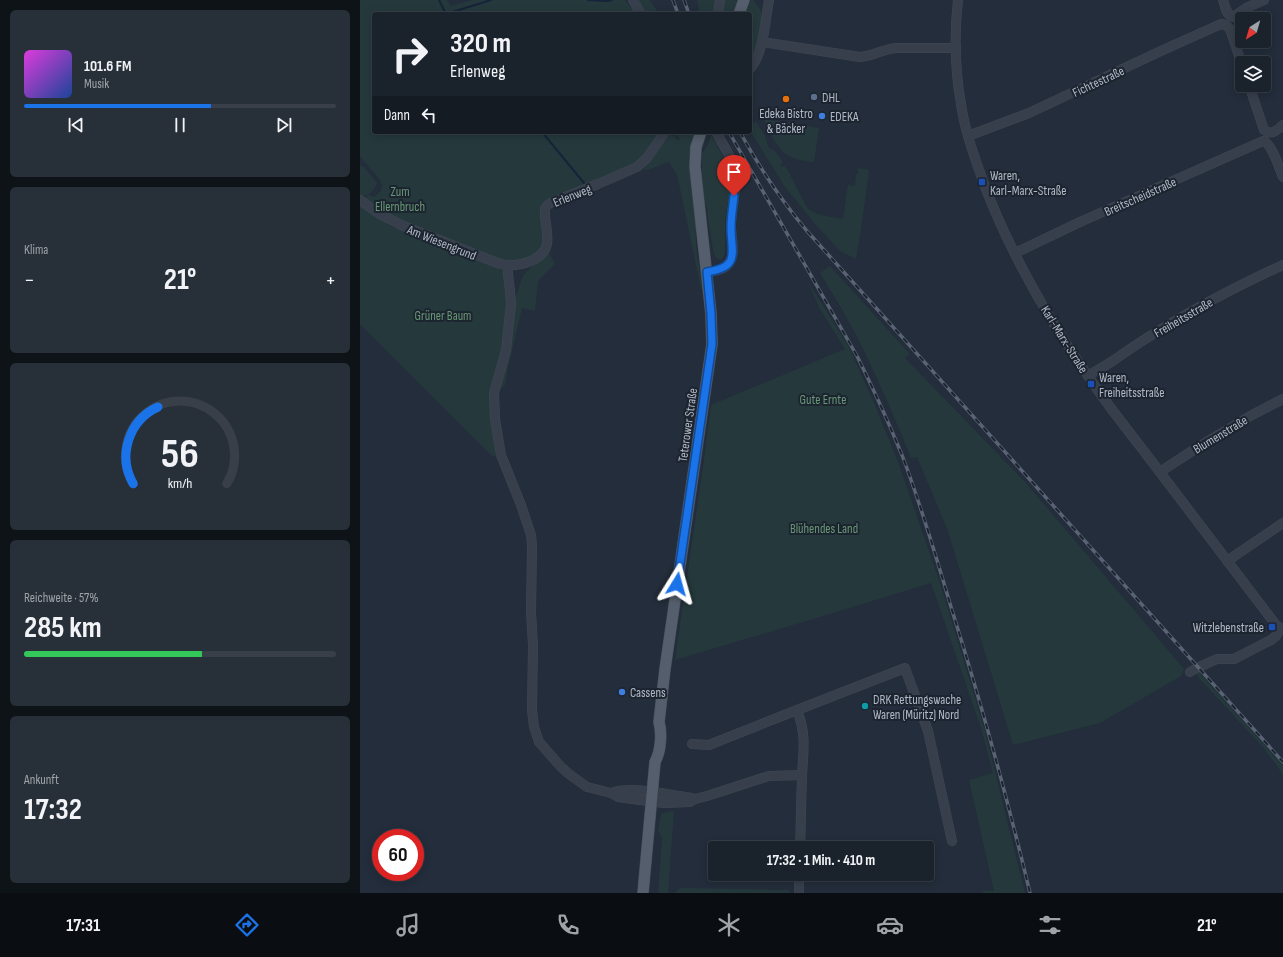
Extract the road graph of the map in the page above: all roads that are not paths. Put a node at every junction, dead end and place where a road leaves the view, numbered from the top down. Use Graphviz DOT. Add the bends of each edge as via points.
graph roads {
  1 [pos="633,0"];
  2 [pos="720,0"];
  3 [pos="744,0"];
  4 [pos="768,0"];
  5 [pos="959,0"];
  6 [pos="1223,0"];
  7 [pos="1264,0"];
  8 [pos="640,12"];
  9 [pos="718,12"];
  10 [pos="740,12"];
  11 [pos="762,42"];
  12 [pos="956,48"];
  13 [pos="1239,56"];
  14 [pos="752,67"];
  15 [pos="1251,92"];
  16 [pos="1283,125"];
  17 [pos="664,134"];
  18 [pos="700,134"];
  19 [pos="717,134"];
  20 [pos="968,136"];
  21 [pos="1267,137"];
  22 [pos="1283,177"];
  23 [pos="360,200"];
  24 [pos="1015,253"];
  25 [pos="507,265"];
  26 [pos="1283,265"];
  27 [pos="710,271"];
  28 [pos="1088,376"];
  29 [pos="1283,399"];
  30 [pos="1160,472"];
  31 [pos="1283,523"];
  32 [pos="1227,561"];
  33 [pos="1282,629"];
  34 [pos="1190,672"];
  35 [pos="797,710"];
  36 [pos="692,744"];
  37 [pos="802,775"];
  38 [pos="651,799"];
  39 [pos="800,841"];
  40 [pos="952,841"];
  41 [pos="799,881"];
  42 [pos="643,893"];
  43 [pos="799,893"];
  1 -- 8 [label="street"];
  2 -- 9 [label="street"];
  3 -- 10 [label="main road"];
  4 -- 11 [label="street"];
  5 -- 12 [label="street, Karl-Marx-Straße"];
  6 -- 7 [label="street" via="1231,16"];
  11 -- 12 [label="street" via="860,57 870,56 888,48"];
  11 -- 14 [label="street"];
  12 -- 20 [label="street, Karl-Marx-Straße" via="958,87"];
  13 -- 20 [label="street, Fichtestraße" via="1230,29 1221,24 1029,113"];
  15 -- 21 [label="street"];
  16 -- 21 [label="street, Breitscheidstraße"];
  17 -- 25 [label="street, Erlenweg" via="647,158 637,167 547,205 547,243 543,253 524,263"];
  18 -- 27 [label="main road, Teterower Straße" via="696,147 696,182"];
  19 -- 27 [label="street" via="735,167 736,185 731,220 733,250 729,263 723,268"];
  20 -- 24 [label="street, Karl-Marx-Straße" via="994,208"];
  21 -- 22 [label="street"];
  21 -- 24 [label="street, Breitscheidstraße" via="1261,142"];
  23 -- 25 [label="street, Am Wiesengrund" via="401,225"];
  24 -- 28 [label="street, Karl-Marx-Straße" via="1035,291"];
  25 -- 38 [label="street" via="511,301 506,350 494,393 495,419 501,455 531,535 534,727 539,742 561,767 587,787 607,792 636,790"];
  26 -- 28 [label="street, Freiheitsstraße" via="1213,300 1140,342"];
  27 -- 38 [label="main road, Teterower Straße" via="711,358 667,653 659,722 659,750 655,762"];
  28 -- 30 [label="street, Karl-Marx-Straße"];
  29 -- 30 [label="street, Blumenstraße" via="1198,447"];
  30 -- 32 [label="street, Karl-Marx-Straße"];
  31 -- 32 [label="street"];
  32 -- 33 [label="street, Karl-Marx-Straße" via="1276,625"];
  33 -- 34 [label="street" via="1271,640 1234,659 1216,660"];
  35 -- 36 [label="street" via="709,745"];
  35 -- 37 [label="street" via="805,744"];
  35 -- 40 [label="street" via="905,668 928,730"];
  37 -- 38 [label="street" via="769,776 695,799 689,796"];
  37 -- 39 [label="street"];
  38 -- 42 [label="main road, Teterower Straße"];
  41 -- 43 [label="street"];
}
